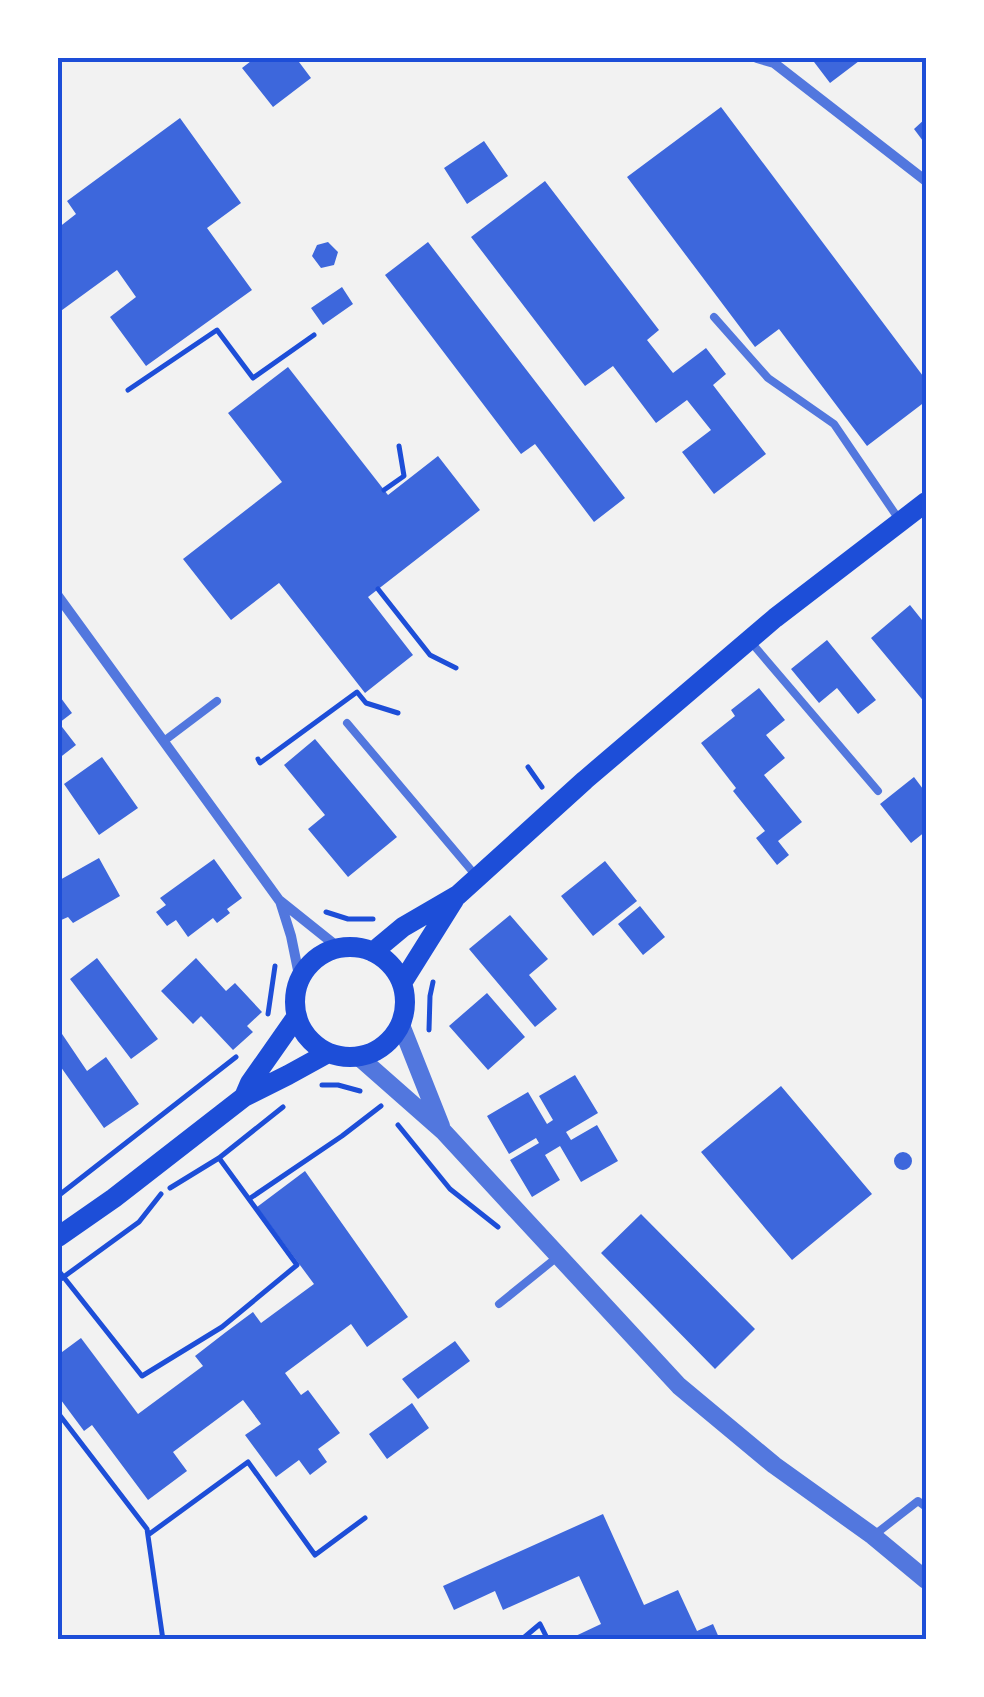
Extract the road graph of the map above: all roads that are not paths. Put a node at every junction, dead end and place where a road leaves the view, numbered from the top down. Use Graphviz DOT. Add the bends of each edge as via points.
graph roads {
  1 [pos="757,58"];
  2 [pos="926,180"];
  3 [pos="714,317"];
  4 [pos="926,502"];
  5 [pos="900,522"];
  6 [pos="58,596"];
  7 [pos="750,641"];
  8 [pos="216,700"];
  9 [pos="347,724"];
  10 [pos="164,741"];
  11 [pos="878,790"];
  12 [pos="477,878"];
  13 [pos="458,895"];
  14 [pos="280,900"];
  15 [pos="339,948"];
  16 [pos="373,952"];
  17 [pos="300,980"];
  18 [pos="402,983"];
  19 [pos="297,1016"];
  20 [pos="401,1025"];
  21 [pos="328,1053"];
  22 [pos="359,1057"];
  23 [pos="244,1096"];
  24 [pos="443,1131"];
  25 [pos="58,1237"];
  26 [pos="560,1256"];
  27 [pos="500,1304"];
  28 [pos="926,1508"];
  29 [pos="873,1536"];
  30 [pos="926,1580"];
  1 -- 2 [label="street" via="774,62"];
  3 -- 5 [label="lane" via="768,378 834,424"];
  4 -- 5 [label="main road"];
  5 -- 7 [label="main road"];
  6 -- 10 [label="street"];
  7 -- 11 [label="lane"];
  7 -- 12 [label="main road"];
  8 -- 10 [label="lane"];
  9 -- 12 [label="lane"];
  10 -- 14 [label="street"];
  12 -- 13 [label="main road"];
  13 -- 16 [label="main road"];
  13 -- 18 [label="main road"];
  14 -- 15 [label="street"];
  14 -- 17 [label="street"];
  15 -- 16 [label="main road"];
  15 -- 17 [label="main road" via="323,954"];
  16 -- 18 [label="main road"];
  17 -- 19 [label="main road"];
  18 -- 20 [label="main road"];
  19 -- 21 [label="main road" via="303,1031"];
  19 -- 23 [label="main road"];
  20 -- 22 [label="main road" via="376,1052"];
  20 -- 24 [label="street"];
  21 -- 22 [label="main road"];
  21 -- 23 [label="main road"];
  22 -- 24 [label="street"];
  23 -- 25 [label="main road"];
  24 -- 26 [label="street"];
  26 -- 27 [label="lane"];
  26 -- 29 [label="street" via="680,1386"];
  28 -- 29 [label="lane" via="918,1502"];
  29 -- 30 [label="street"];
}
